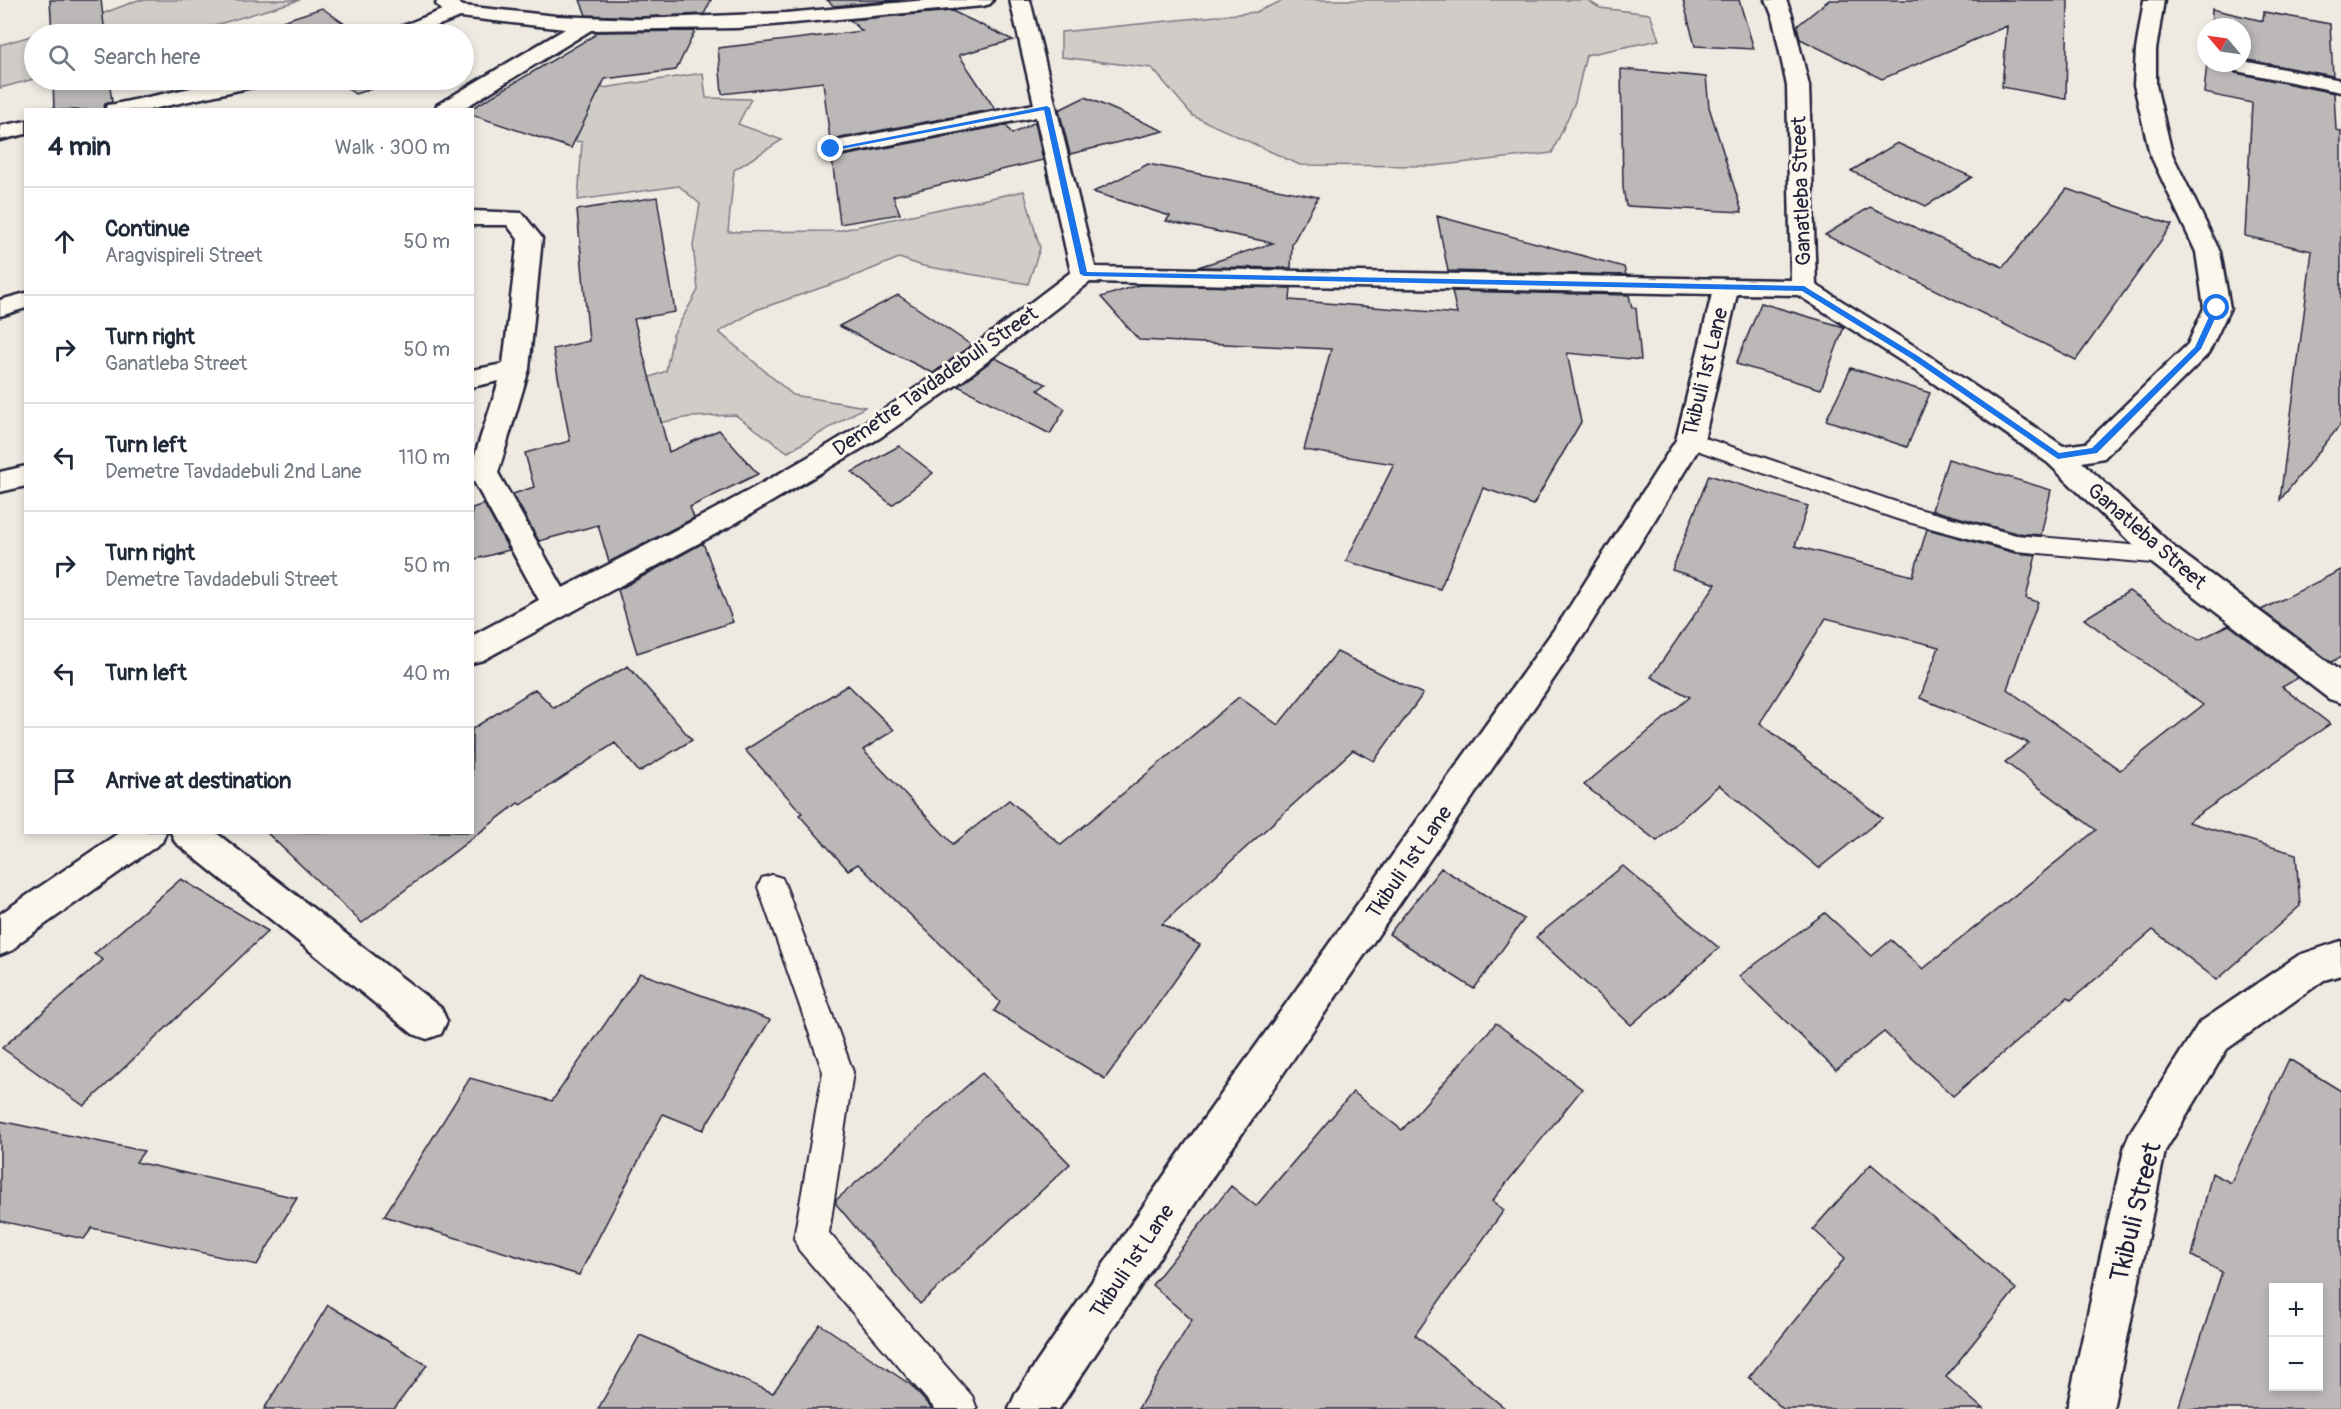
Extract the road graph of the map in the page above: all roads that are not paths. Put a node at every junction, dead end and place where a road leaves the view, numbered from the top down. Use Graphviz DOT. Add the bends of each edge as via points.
graph roads {
  1 [pos="983,0"];
  2 [pos="1020,0"];
  3 [pos="1776,0"];
  4 [pos="2154,0"];
  5 [pos="453,5"];
  6 [pos="418,24"];
  7 [pos="587,24"];
  8 [pos="2251,69"];
  9 [pos="2341,86"];
  10 [pos="210,90"];
  11 [pos="124,108"];
  12 [pos="448,108"];
  13 [pos="1047,108"];
  14 [pos="24,127"];
  15 [pos="0,133"];
  16 [pos="831,149"];
  17 [pos="474,218"];
  18 [pos="1084,274"];
  19 [pos="1726,287"];
  20 [pos="1804,288"];
  21 [pos="24,301"];
  22 [pos="0,308"];
  23 [pos="516,369"];
  24 [pos="474,379"];
  25 [pos="1690,440"];
  26 [pos="2058,456"];
  27 [pos="24,476"];
  28 [pos="0,482"];
  29 [pos="2164,556"];
  30 [pos="557,604"];
  31 [pos="474,650"];
  32 [pos="2341,690"];
  33 [pos="146,834"];
  34 [pos="191,834"];
  35 [pos="772,887"];
  36 [pos="0,938"];
  37 [pos="2341,958"];
  38 [pos="427,1021"];
  39 [pos="959,1409"];
  40 [pos="1032,1409"];
  41 [pos="2090,1409"];
  1 -- 7 [label="street" via="726,23"];
  2 -- 13 [label="street"];
  3 -- 20 [label="street, Ganatleba Street" via="1798,86"];
  4 -- 26 [label="street" via="2145,86 2162,154 2208,252 2217,308 2199,348 2094,451"];
  5 -- 6 [label="street"];
  5 -- 7 [label="street"];
  7 -- 12 [label="street"];
  8 -- 9 [label="street"];
  10 -- 11 [label="street"];
  13 -- 16 [label="street"];
  13 -- 18 [label="street"];
  14 -- 15 [label="street"];
  17 -- 23 [label="street" via="514,218 530,238"];
  18 -- 19 [label="street"];
  18 -- 30 [label="street, Demetre Tavdadebuli Street" via="872,430 754,500"];
  19 -- 20 [label="street"];
  19 -- 25 [label="street, Tkibuli 1st Lane"];
  20 -- 26 [label="street, Ganatleba Street"];
  21 -- 22 [label="street"];
  23 -- 24 [label="street"];
  23 -- 30 [label="street" via="484,473"];
  25 -- 29 [label="lane" via="1905,513 2016,543"];
  25 -- 40 [label="street, Tkibuli 1st Lane" via="1574,625 1200,1160"];
  26 -- 29 [label="street, Ganatleba Street"];
  27 -- 28 [label="street"];
  29 -- 32 [label="street, Ganatleba Street"];
  30 -- 31 [label="street, Demetre Tavdadebuli Street"];
  33 -- 36 [label="street"];
  34 -- 38 [label="street"];
  35 -- 39 [label="lane" via="838,1072 811,1238"];
  37 -- 41 [label="street, Tkibuli Street" via="2312,967 2213,1036 2146,1145"];
}
